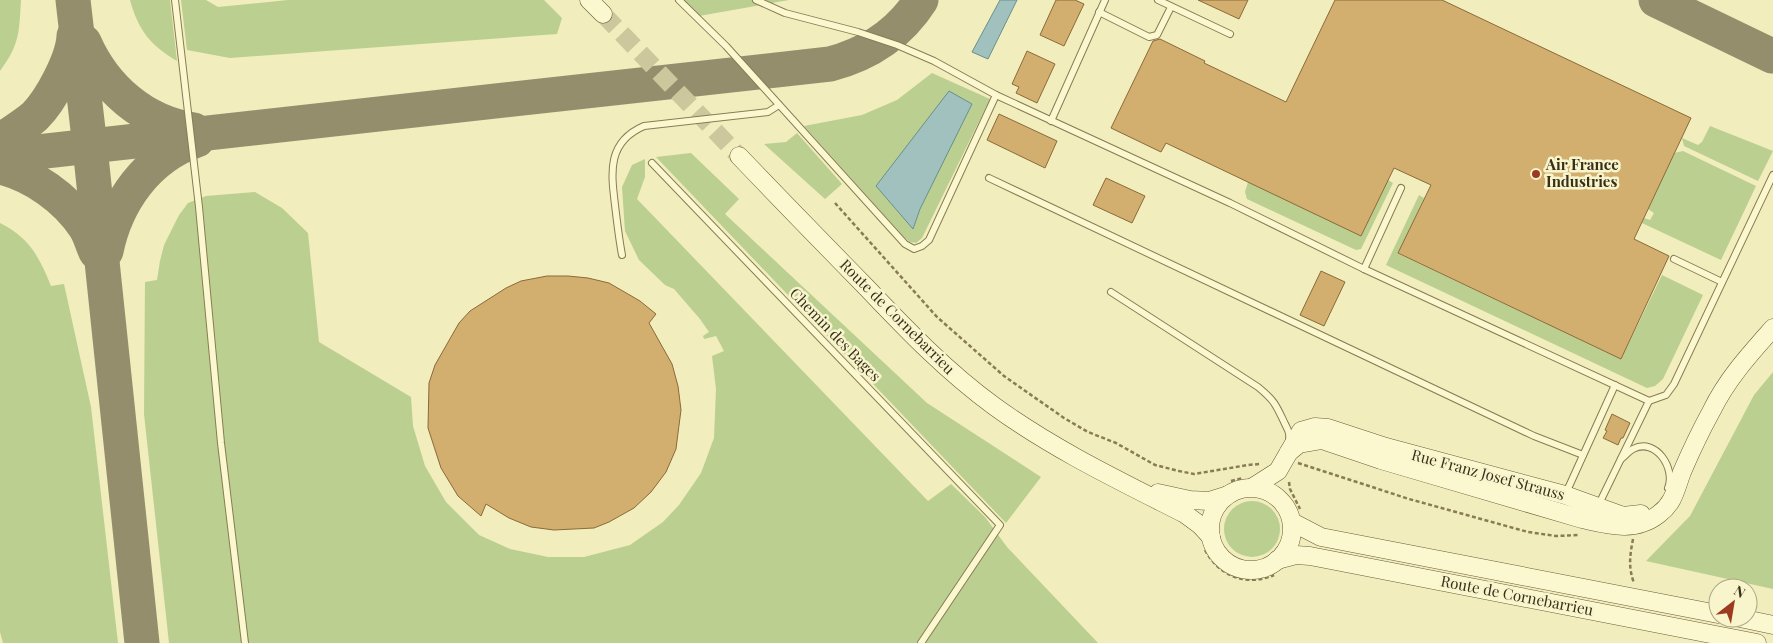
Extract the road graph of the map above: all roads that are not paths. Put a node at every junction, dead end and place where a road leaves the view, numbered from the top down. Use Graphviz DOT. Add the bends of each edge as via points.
graph roads {
  1 [pos="175,0"];
  2 [pos="589,0"];
  3 [pos="679,0"];
  4 [pos="756,0"];
  5 [pos="1105,0"];
  6 [pos="1158,0"];
  7 [pos="1171,7"];
  8 [pos="1099,12"];
  9 [pos="603,14"];
  10 [pos="1230,34"];
  11 [pos="996,95"];
  12 [pos="779,105"];
  13 [pos="1050,121"];
  14 [pos="739,156"];
  15 [pos="652,163"];
  16 [pos="1773,175"];
  17 [pos="989,178"];
  18 [pos="1401,188"];
  19 [pos="622,255"];
  20 [pos="1674,260"];
  21 [pos="1364,269"];
  22 [pos="1722,282"];
  23 [pos="1111,292"];
  24 [pos="1773,328"];
  25 [pos="1615,385"];
  26 [pos="1649,401"];
  27 [pos="1288,452"];
  28 [pos="1583,455"];
  29 [pos="1619,462"];
  30 [pos="1278,471"];
  31 [pos="1682,473"];
  32 [pos="1127,484"];
  33 [pos="1254,488"];
  34 [pos="1666,493"];
  35 [pos="1228,494"];
  36 [pos="1565,495"];
  37 [pos="1279,498"];
  38 [pos="1597,508"];
  39 [pos="1582,519"];
  40 [pos="1292,522"];
  41 [pos="1211,537"];
  42 [pos="1278,560"];
  43 [pos="1708,612"];
  44 [pos="1758,622"];
  45 [pos="1773,625"];
  46 [pos="245,643"];
  47 [pos="921,643"];
  48 [pos="1757,643"];
  1 -- 46 [label="lane"];
  2 -- 9 [label="main road"];
  3 -- 12 [label="lane"];
  4 -- 11 [label="lane" via="785,13 896,45 934,61"];
  5 -- 8 [label="lane"];
  6 -- 7 [label="lane"];
  7 -- 8 [label="lane" via="1154,37"];
  7 -- 10 [label="lane"];
  8 -- 13 [label="lane"];
  11 -- 12 [label="lane" via="928,240 914,248 905,244"];
  11 -- 13 [label="lane"];
  12 -- 19 [label="lane" via="768,112 644,126 632,132 621,143 611,175"];
  13 -- 21 [label="lane" via="1230,203"];
  14 -- 32 [label="main road, Route de Cornebarrieu" via="924,347 961,380 1038,435"];
  15 -- 47 [label="lane, Chemin des Bages" via="1000,525"];
  16 -- 22 [label="lane"];
  17 -- 28 [label="lane" via="1534,436"];
  18 -- 21 [label="lane"];
  20 -- 22 [label="lane"];
  21 -- 25 [label="lane"];
  22 -- 26 [label="lane" via="1674,384 1666,395"];
  23 -- 27 [label="lane" via="1270,397 1280,410 1290,434"];
  24 -- 31 [label="main road, Rue Franz Josef Strauss" via="1729,380"];
  25 -- 26 [label="lane"];
  25 -- 28 [label="lane"];
  26 -- 29 [label="lane"];
  27 -- 30 [label="main road, Rue Franz Josef Strauss"];
  27 -- 36 [label="main road, Rue Franz Josef Strauss" via="1302,431 1328,428 1386,447"];
  27 -- 39 [label="main road, Rue Franz Josef Strauss" via="1300,444 1322,440"];
  28 -- 36 [label="lane"];
  29 -- 34 [label="lane" via="1633,448 1655,450 1666,460 1670,483"];
  29 -- 38 [label="lane"];
  30 -- 33 [label="main road, Rue Franz Josef Strauss"];
  30 -- 37 [label="main road, Rue Franz Josef Strauss"];
  31 -- 34 [label="main road, Rue Franz Josef Strauss"];
  31 -- 39 [label="main road, Rue Franz Josef Strauss" via="1676,494 1651,520 1616,527"];
  32 -- 35 [label="main road, Route de Cornebarrieu" via="1190,500 1209,501"];
  32 -- 41 [label="main road, Route de Cornebarrieu" via="1185,514"];
  33 -- 35 [label="main road"];
  33 -- 37 [label="main road"];
  34 -- 38 [label="main road, Rue Franz Josef Strauss" via="1653,509 1634,516"];
  35 -- 41 [label="main road" via="1212,514"];
  36 -- 38 [label="main road, Rue Franz Josef Strauss"];
  37 -- 40 [label="main road"];
  38 -- 39 [label="lane"];
  40 -- 42 [label="main road" via="1290,543"];
  40 -- 43 [label="main road, Route de Cornebarrieu" via="1320,536"];
  41 -- 42 [label="main road" via="1225,561 1238,567 1251,570"];
  42 -- 48 [label="main road, Route de Cornebarrieu" via="1296,555 1310,556"];
  44 -- 45 [label="main road"];
}
